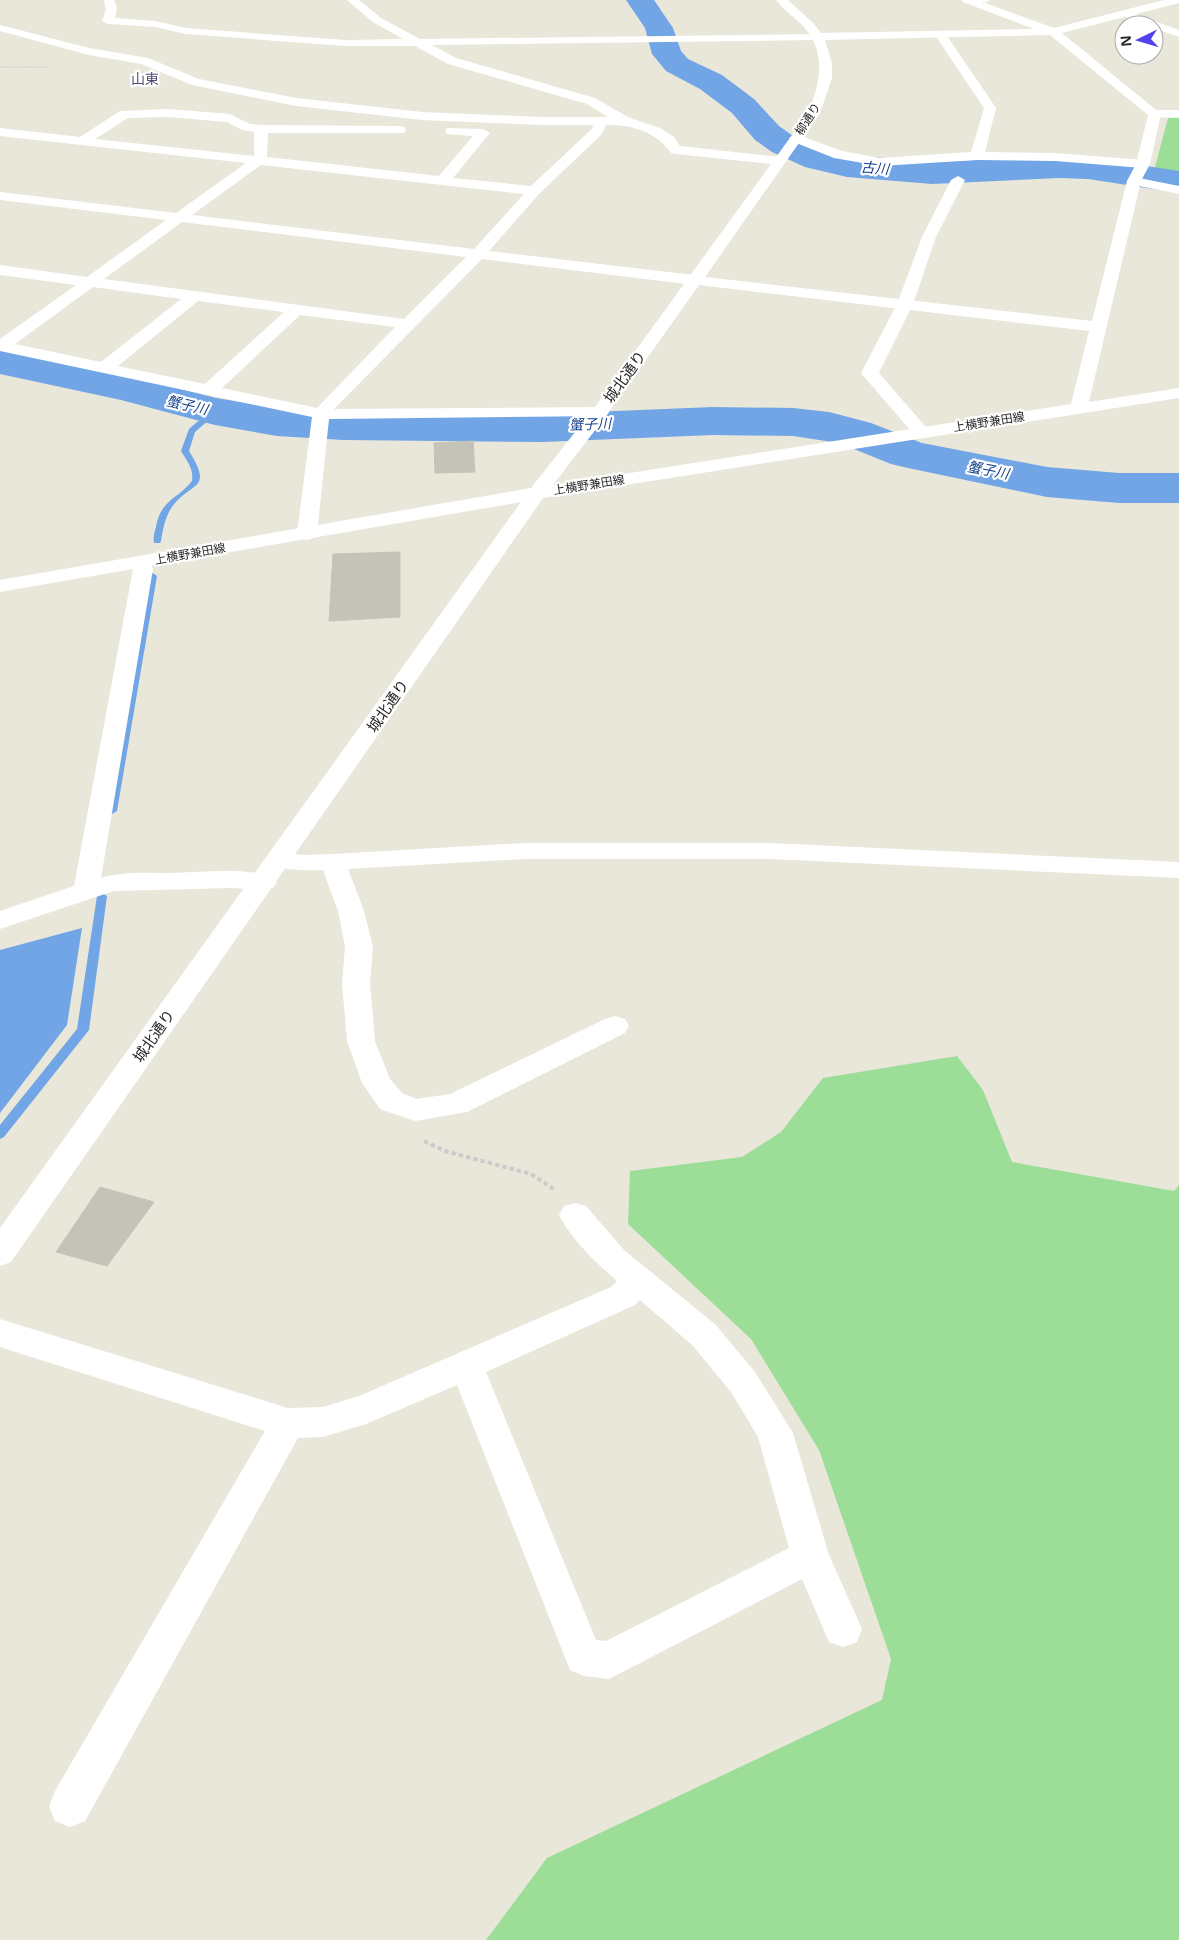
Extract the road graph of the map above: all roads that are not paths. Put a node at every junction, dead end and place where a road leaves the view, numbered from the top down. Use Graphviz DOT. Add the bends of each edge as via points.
graph roads {
  1 [pos="109,0"];
  2 [pos="352,0"];
  3 [pos="780,0"];
  4 [pos="1176,0"];
  5 [pos="975,1"];
  6 [pos="1127,14"];
  7 [pos="0,28"];
  8 [pos="1053,32"];
  9 [pos="1179,34"];
  10 [pos="940,35"];
  11 [pos="818,37"];
  12 [pos="418,42"];
  13 [pos="1155,114"];
  14 [pos="1179,114"];
  15 [pos="624,120"];
  16 [pos="600,121"];
  17 [pos="260,129"];
  18 [pos="408,130"];
  19 [pos="437,132"];
  20 [pos="2,133"];
  21 [pos="795,139"];
  22 [pos="82,141"];
  23 [pos="977,156"];
  24 [pos="259,160"];
  25 [pos="782,160"];
  26 [pos="1143,164"];
  27 [pos="958,180"];
  28 [pos="444,181"];
  29 [pos="1134,181"];
  30 [pos="1179,190"];
  31 [pos="534,191"];
  32 [pos="0,196"];
  33 [pos="178,218"];
  34 [pos="478,254"];
  35 [pos="0,270"];
  36 [pos="694,280"];
  37 [pos="88,282"];
  38 [pos="194,296"];
  39 [pos="905,304"];
  40 [pos="297,310"];
  41 [pos="407,324"];
  42 [pos="1097,327"];
  43 [pos="104,368"];
  44 [pos="210,390"];
  45 [pos="1179,393"];
  46 [pos="1079,408"];
  47 [pos="321,414"];
  48 [pos="598,414"];
  49 [pos="922,433"];
  50 [pos="537,493"];
  51 [pos="307,534"];
  52 [pos="141,562"];
  53 [pos="0,586"];
  54 [pos="280,860"];
  55 [pos="333,862"];
  56 [pos="1179,870"];
  57 [pos="264,882"];
  58 [pos="86,891"];
  59 [pos="0,920"];
  60 [pos="615,1026"];
  61 [pos="575,1215"];
  62 [pos="0,1253"];
  63 [pos="638,1281"];
  64 [pos="0,1333"];
  65 [pos="466,1365"];
  66 [pos="288,1423"];
  67 [pos="810,1556"];
  68 [pos="842,1629"];
  69 [pos="70,1806"];
  1 -- 12 [label="street" via="112,11 108,21 155,24 186,31 331,42"];
  2 -- 12 [label="street" via="378,20"];
  3 -- 11 [label="street, 柳通り" via="798,14"];
  4 -- 6 [label="street"];
  5 -- 8 [label="street"];
  6 -- 8 [label="street"];
  6 -- 9 [label="street"];
  7 -- 16 [label="street" via="89,51 144,61 196,82 296,102 422,116"];
  8 -- 10 [label="street"];
  8 -- 13 [label="street"];
  10 -- 11 [label="street"];
  10 -- 23 [label="street" via="990,108"];
  11 -- 12 [label="street"];
  11 -- 21 [label="street, 柳通り" via="826,59 823,95"];
  12 -- 15 [label="street" via="464,66 591,101"];
  13 -- 14 [label="street"];
  13 -- 26 [label="street"];
  15 -- 16 [label="street"];
  15 -- 25 [label="street" via="657,132 676,150"];
  16 -- 31 [label="street" via="597,132"];
  17 -- 18 [label="street"];
  17 -- 22 [label="street" via="247,127 230,118 168,113 125,114"];
  17 -- 24 [label="street"];
  19 -- 28 [label="street" via="483,133"];
  20 -- 22 [label="street"];
  21 -- 23 [label="street" via="839,155 880,162"];
  21 -- 25 [label="street, 柳通り"];
  22 -- 24 [label="street"];
  23 -- 26 [label="street" via="1055,157"];
  24 -- 28 [label="street"];
  24 -- 33 [label="street"];
  25 -- 36 [label="street, 城北通り"];
  26 -- 29 [label="street"];
  27 -- 39 [label="street" via="929,237"];
  28 -- 31 [label="street"];
  29 -- 30 [label="street"];
  29 -- 42 [label="street"];
  31 -- 34 [label="street"];
  32 -- 33 [label="street"];
  33 -- 34 [label="street"];
  33 -- 37 [label="street"];
  34 -- 36 [label="street"];
  34 -- 41 [label="street"];
  35 -- 37 [label="street"];
  36 -- 39 [label="street"];
  36 -- 48 [label="street, 城北通り"];
  37 -- 38 [label="street"];
  37 -- 43 [label="street" via="1,346"];
  38 -- 40 [label="street"];
  38 -- 43 [label="street"];
  39 -- 42 [label="street"];
  39 -- 49 [label="street" via="870,373"];
  40 -- 41 [label="street"];
  40 -- 44 [label="street"];
  41 -- 47 [label="street"];
  42 -- 46 [label="street"];
  43 -- 44 [label="street"];
  44 -- 47 [label="street"];
  45 -- 46 [label="street, 上横野兼田線"];
  46 -- 49 [label="street, 上横野兼田線"];
  47 -- 48 [label="street"];
  47 -- 51 [label="street"];
  48 -- 50 [label="street, 城北通り"];
  49 -- 50 [label="street, 上横野兼田線"];
  50 -- 51 [label="street, 上横野兼田線"];
  50 -- 54 [label="street, 城北通り"];
  51 -- 52 [label="street, 上横野兼田線"];
  52 -- 53 [label="street, 上横野兼田線"];
  52 -- 58 [label="street" via="143,569"];
  54 -- 55 [label="street"];
  54 -- 57 [label="street, 城北通り"];
  55 -- 56 [label="street" via="524,851 771,850"];
  55 -- 60 [label="street" via="351,911 358,947 356,983 361,1041 377,1082 391,1101 415,1110 456,1104"];
  57 -- 58 [label="street" via="125,882"];
  57 -- 62 [label="street, 城北通り"];
  58 -- 59 [label="street"];
  61 -- 63 [label="street" via="613,1260"];
  63 -- 65 [label="street" via="623,1296"];
  63 -- 67 [label="street" via="704,1335 743,1382 775,1433"];
  64 -- 66 [label="street"];
  65 -- 66 [label="street" via="366,1409 323,1422"];
  65 -- 67 [label="street" via="584,1657 609,1660"];
  66 -- 69 [label="street"];
  67 -- 68 [label="street"];
}
